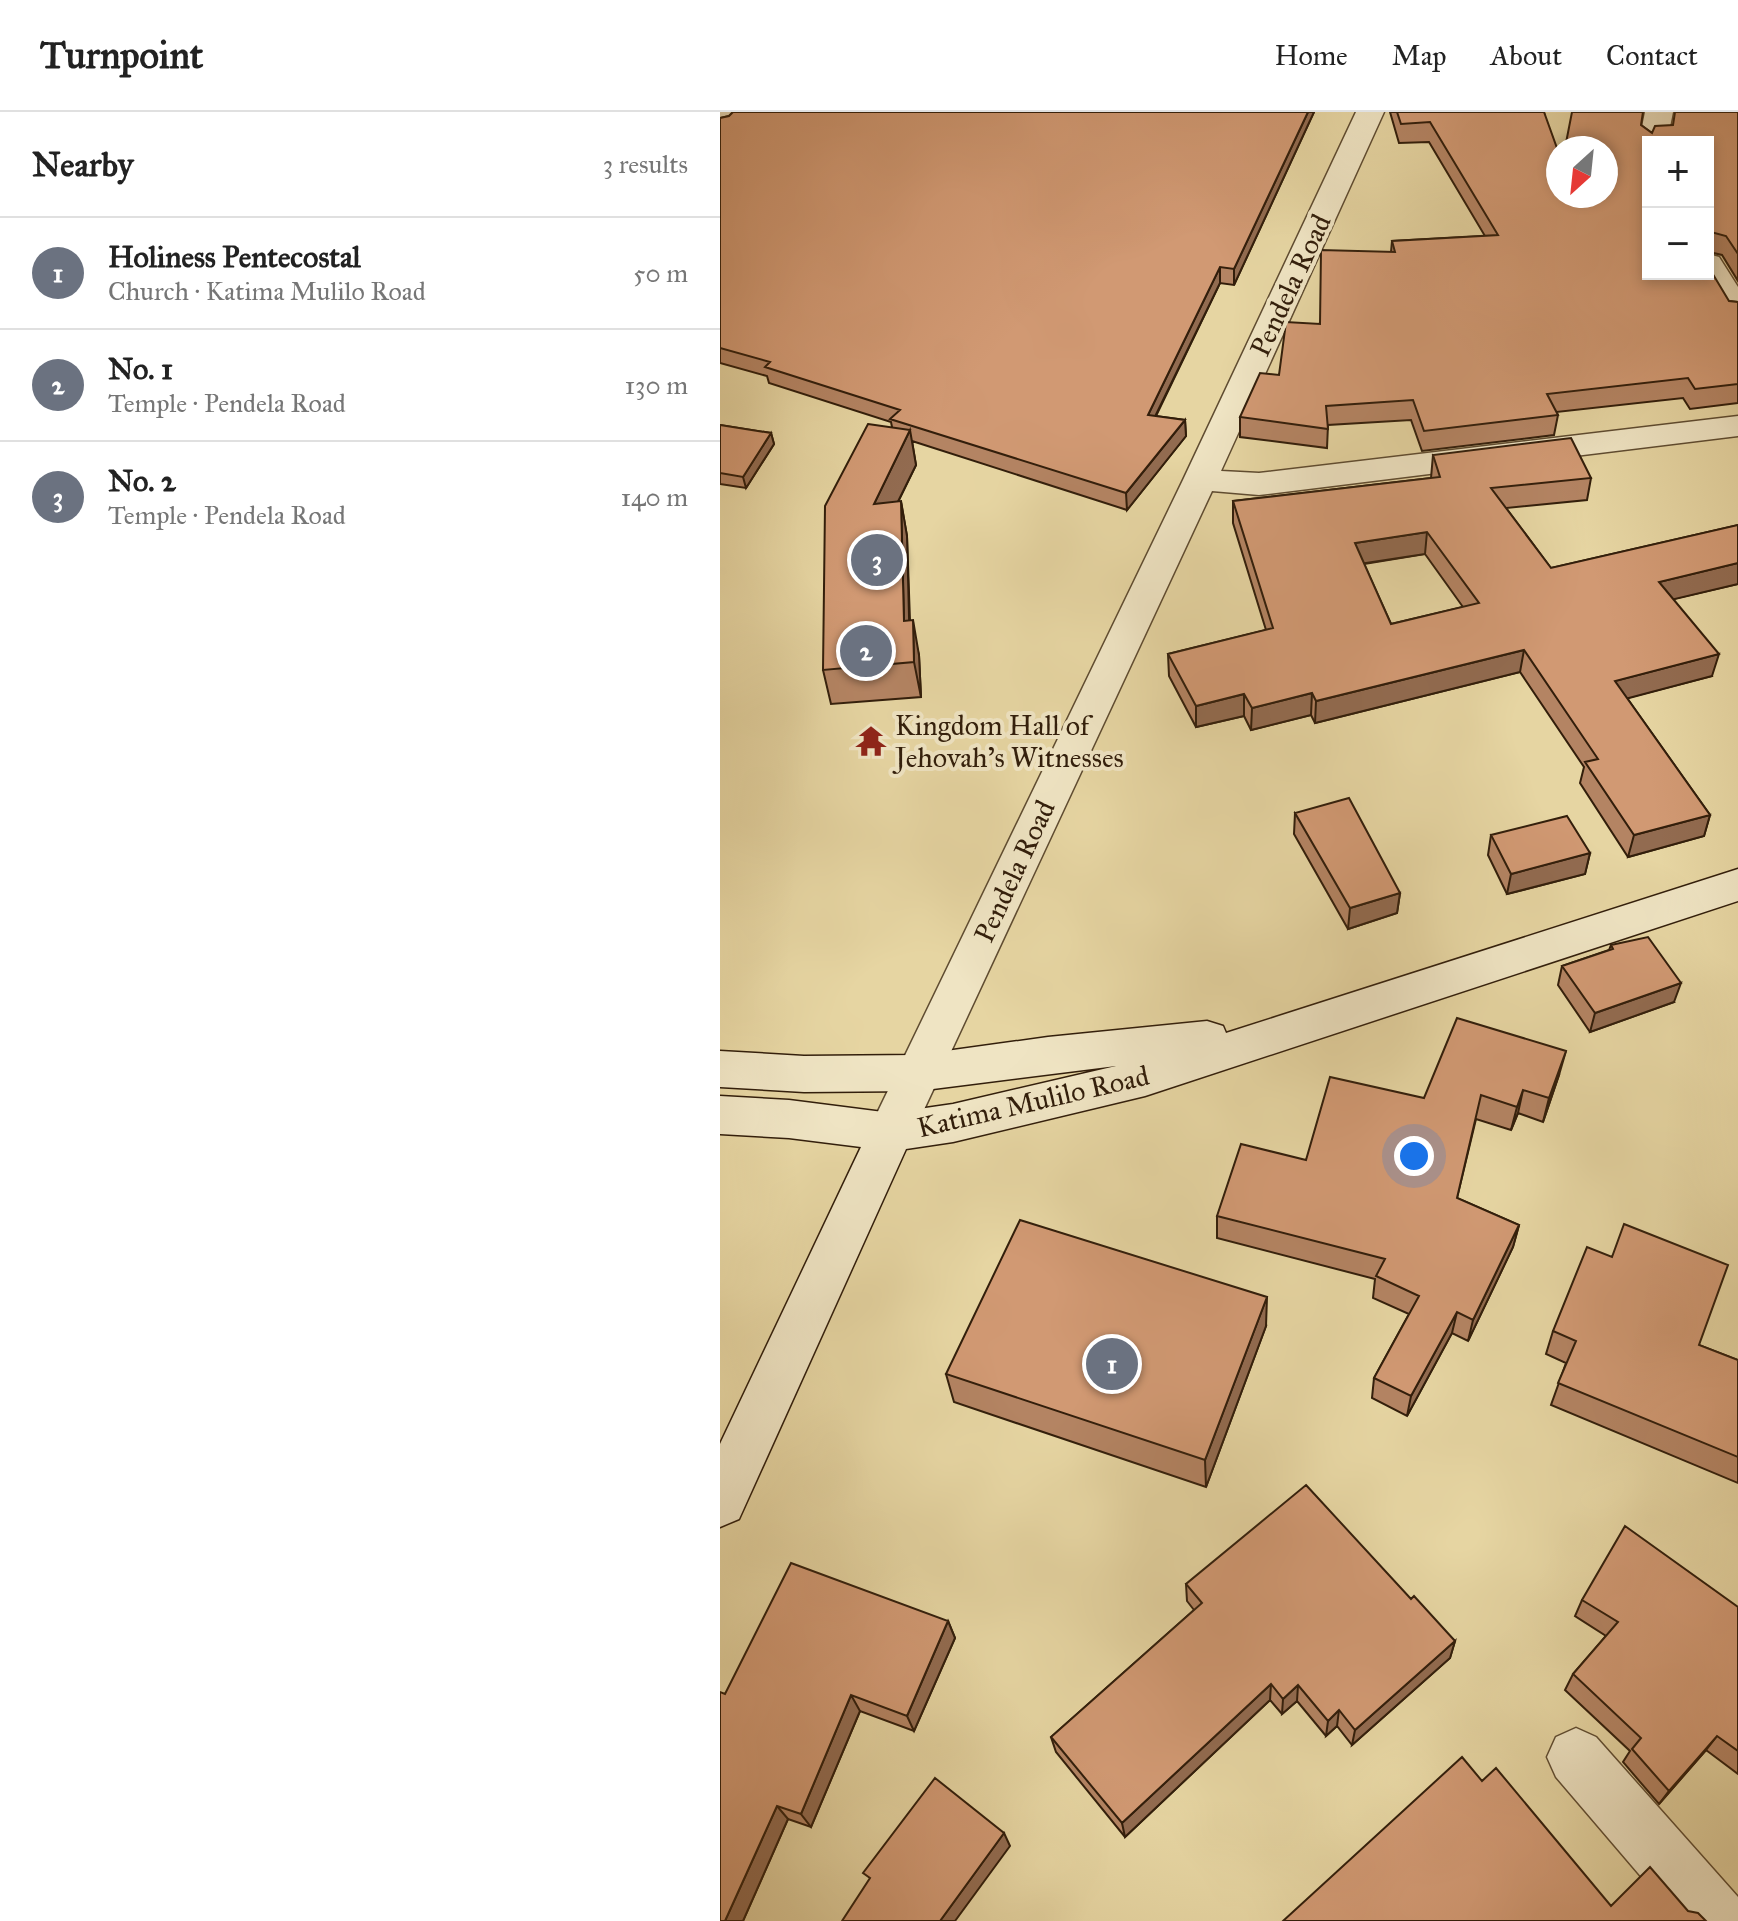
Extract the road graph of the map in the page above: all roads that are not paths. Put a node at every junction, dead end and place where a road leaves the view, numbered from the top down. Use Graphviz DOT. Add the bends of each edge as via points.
graph roads {
  1 [pos="732,112"];
  2 [pos="1370,112"];
  3 [pos="1659,112"];
  4 [pos="720,124"];
  5 [pos="1654,136"];
  6 [pos="1714,273"];
  7 [pos="1738,312"];
  8 [pos="1738,426"];
  9 [pos="1200,480"];
  10 [pos="1738,885"];
  11 [pos="1293,1031"];
  12 [pos="720,1069"];
  13 [pos="917,1073"];
  14 [pos="720,1115"];
  15 [pos="891,1132"];
  16 [pos="720,1501"];
  17 [pos="1576,1757"];
  18 [pos="1719,1921"];
  1 -- 4 [label="street"];
  2 -- 9 [label="street, Pendela Road"];
  3 -- 5 [label="street"];
  6 -- 7 [label="street"];
  8 -- 9 [label="street" via="1259,484"];
  9 -- 13 [label="street, Pendela Road"];
  10 -- 11 [label="street, Katima Mulilo Road"];
  11 -- 13 [label="street, Katima Mulilo Road"];
  11 -- 15 [label="street, Katima Mulilo Road" via="1145,1078 953,1123"];
  12 -- 13 [label="street, Katima Mulilo Road"];
  13 -- 15 [label="street, Pendela Road"];
  14 -- 15 [label="street, Katima Mulilo Road"];
  15 -- 16 [label="street, Pendela Road"];
  17 -- 18 [label="street"];
}
